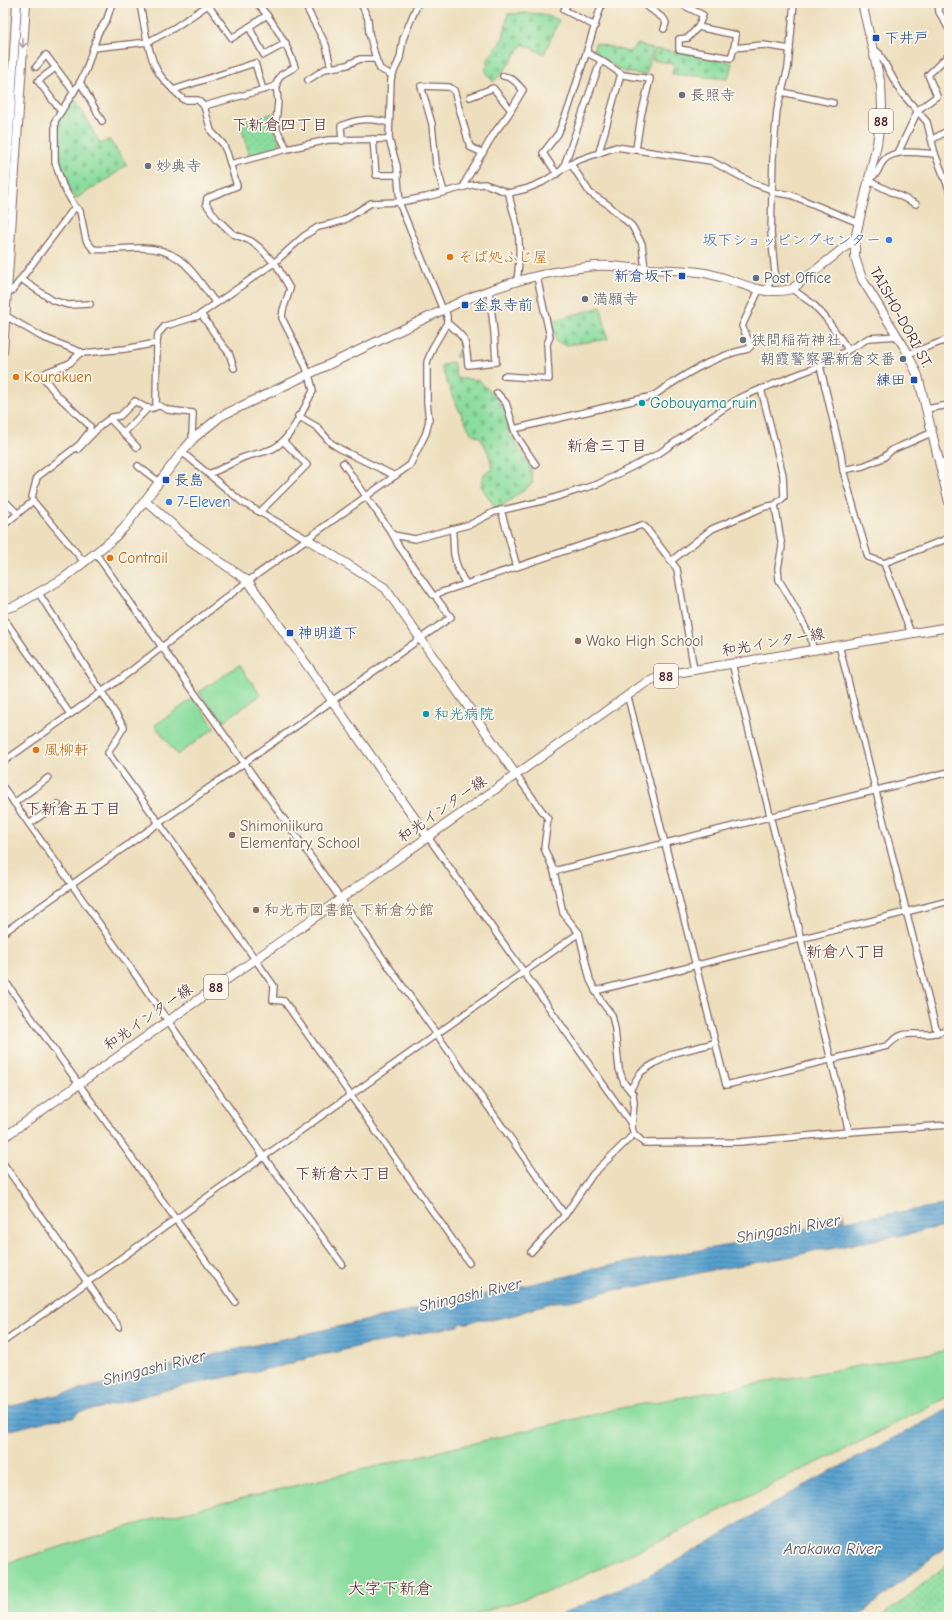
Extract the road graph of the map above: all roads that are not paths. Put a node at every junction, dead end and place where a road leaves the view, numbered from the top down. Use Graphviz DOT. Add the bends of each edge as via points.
graph roads {
  1 [pos="18,3"];
  2 [pos="26,3"];
  3 [pos="112,3"];
  4 [pos="140,3"];
  5 [pos="257,3"];
  6 [pos="304,3"];
  7 [pos="360,3"];
  8 [pos="418,3"];
  9 [pos="568,3"];
  10 [pos="601,3"];
  11 [pos="650,3"];
  12 [pos="679,3"];
  13 [pos="794,3"];
  14 [pos="862,3"];
  15 [pos="938,3"];
  16 [pos="210,4"];
  17 [pos="267,15"];
  18 [pos="595,26"];
  19 [pos="249,27"];
  20 [pos="698,27"];
  21 [pos="664,29"];
  22 [pos="949,29"];
  23 [pos="148,42"];
  24 [pos="286,43"];
  25 [pos="872,46"];
  26 [pos="93,48"];
  27 [pos="734,48"];
  28 [pos="790,49"];
  29 [pos="587,53"];
  30 [pos="949,55"];
  31 [pos="376,59"];
  32 [pos="601,60"];
  33 [pos="36,67"];
  34 [pos="55,68"];
  35 [pos="331,68"];
  36 [pos="621,74"];
  37 [pos="392,75"];
  38 [pos="503,76"];
  39 [pos="308,80"];
  40 [pos="80,82"];
  41 [pos="277,86"];
  42 [pos="173,90"];
  43 [pos="263,90"];
  44 [pos="74,92"];
  45 [pos="782,92"];
  46 [pos="470,97"];
  47 [pos="833,103"];
  48 [pos="204,106"];
  49 [pos="61,110"];
  50 [pos="511,110"];
  51 [pos="918,110"];
  52 [pos="102,121"];
  53 [pos="389,123"];
  54 [pos="949,130"];
  55 [pos="389,138"];
  56 [pos="374,139"];
  57 [pos="933,139"];
  58 [pos="342,141"];
  59 [pos="287,149"];
  60 [pos="636,150"];
  61 [pos="599,152"];
  62 [pos="483,153"];
  63 [pos="898,153"];
  64 [pos="5,154"];
  65 [pos="936,154"];
  66 [pos="231,164"];
  67 [pos="570,164"];
  68 [pos="563,169"];
  69 [pos="557,174"];
  70 [pos="398,175"];
  71 [pos="869,180"];
  72 [pos="464,187"];
  73 [pos="949,189"];
  74 [pos="772,191"];
  75 [pos="444,192"];
  76 [pos="509,193"];
  77 [pos="400,202"];
  78 [pos="916,204"];
  79 [pos="75,207"];
  80 [pos="858,223"];
  81 [pos="3,231"];
  82 [pos="855,239"];
  83 [pos="274,263"];
  84 [pos="646,269"];
  85 [pos="537,277"];
  86 [pos="20,279"];
  87 [pos="517,282"];
  88 [pos="792,289"];
  89 [pos="8,290"];
  90 [pos="488,290"];
  91 [pos="762,291"];
  92 [pos="216,303"];
  93 [pos="90,304"];
  94 [pos="444,309"];
  95 [pos="201,314"];
  96 [pos="6,316"];
  97 [pos="447,323"];
  98 [pos="898,336"];
  99 [pos="949,339"];
  100 [pos="157,343"];
  101 [pos="848,349"];
  102 [pos="3,352"];
  103 [pos="81,352"];
  104 [pos="908,354"];
  105 [pos="820,366"];
  106 [pos="234,368"];
  107 [pos="308,374"];
  108 [pos="504,376"];
  109 [pos="761,389"];
  110 [pos="497,393"];
  111 [pos="949,405"];
  112 [pos="158,406"];
  113 [pos="148,408"];
  114 [pos="926,409"];
  115 [pos="298,416"];
  116 [pos="110,419"];
  117 [pos="514,428"];
  118 [pos="124,433"];
  119 [pos="931,433"];
  120 [pos="194,438"];
  121 [pos="283,441"];
  122 [pos="137,446"];
  123 [pos="182,452"];
  124 [pos="64,457"];
  125 [pos="949,462"];
  126 [pos="343,463"];
  127 [pos="939,464"];
  128 [pos="536,465"];
  129 [pos="138,466"];
  130 [pos="843,470"];
  131 [pos="208,474"];
  132 [pos="395,476"];
  133 [pos="159,482"];
  134 [pos="366,497"];
  135 [pos="3,499"];
  136 [pos="145,500"];
  137 [pos="33,501"];
  138 [pos="949,502"];
  139 [pos="775,505"];
  140 [pos="501,510"];
  141 [pos="260,512"];
  142 [pos="18,514"];
  143 [pos="3,526"];
  144 [pos="452,529"];
  145 [pos="393,535"];
  146 [pos="949,538"];
  147 [pos="307,539"];
  148 [pos="96,554"];
  149 [pos="671,561"];
  150 [pos="85,563"];
  151 [pos="884,563"];
  152 [pos="517,567"];
  153 [pos="248,581"];
  154 [pos="466,584"];
  155 [pos="38,592"];
  156 [pos="436,596"];
  157 [pos="3,609"];
  158 [pos="3,617"];
  159 [pos="949,629"];
  160 [pos="911,633"];
  161 [pos="420,638"];
  162 [pos="839,645"];
  163 [pos="162,647"];
  164 [pos="813,650"];
  165 [pos="732,664"];
  166 [pos="694,670"];
  167 [pos="101,692"];
  168 [pos="626,697"];
  169 [pos="332,700"];
  170 [pos="70,714"];
  171 [pos="3,762"];
  172 [pos="243,763"];
  173 [pos="949,772"];
  174 [pos="516,774"];
  175 [pos="48,778"];
  176 [pos="3,787"];
  177 [pos="875,791"];
  178 [pos="14,803"];
  179 [pos="58,804"];
  180 [pos="770,816"];
  181 [pos="159,822"];
  182 [pos="29,824"];
  183 [pos="428,836"];
  184 [pos="664,843"];
  185 [pos="554,871"];
  186 [pos="71,885"];
  187 [pos="341,899"];
  188 [pos="949,901"];
  189 [pos="906,912"];
  190 [pos="3,933"];
  191 [pos="579,933"];
  192 [pos="800,938"];
  193 [pos="255,960"];
  194 [pos="695,964"];
  195 [pos="524,972"];
  196 [pos="3,978"];
  197 [pos="595,991"];
  198 [pos="168,1020"];
  199 [pos="949,1029"];
  200 [pos="437,1033"];
  201 [pos="937,1033"];
  202 [pos="715,1043"];
  203 [pos="831,1060"];
  204 [pos="78,1085"];
  205 [pos="630,1090"];
  206 [pos="350,1096"];
  207 [pos="949,1126"];
  208 [pos="632,1127"];
  209 [pos="849,1132"];
  210 [pos="634,1134"];
  211 [pos="3,1138"];
  212 [pos="264,1157"];
  213 [pos="3,1163"];
  214 [pos="565,1216"];
  215 [pos="175,1220"];
  216 [pos="531,1252"];
  217 [pos="469,1263"];
  218 [pos="342,1264"];
  219 [pos="87,1282"];
  220 [pos="235,1302"];
  221 [pos="119,1327"];
  222 [pos="3,1342"];
  1 -- 64 [label="main road"];
  2 -- 89 [label="main road, one-way"];
  3 -- 26 [label="street"];
  4 -- 23 [label="street"];
  5 -- 17 [label="street"];
  6 -- 35 [label="street" via="326,45"];
  7 -- 31 [label="street" via="368,19"];
  8 -- 37 [label="street"];
  9 -- 18 [label="street" via="564,10"];
  10 -- 18 [label="street"];
  11 -- 21 [label="street" via="648,7 664,19"];
  12 -- 20 [label="street" via="703,15"];
  13 -- 28 [label="street"];
  14 -- 25 [label="main road, TAISHO-DORI ST. / 88"];
  15 -- 22 [label="street" via="939,12"];
  16 -- 19 [label="street" via="232,38"];
  16 -- 23 [label="street"];
  17 -- 19 [label="street"];
  17 -- 24 [label="street"];
  18 -- 29 [label="street"];
  19 -- 24 [label="street" via="264,55"];
  20 -- 27 [label="street" via="736,35"];
  20 -- 27 [label="street" via="688,38 679,39 679,49 731,58"];
  23 -- 26 [label="street"];
  23 -- 42 [label="street" via="156,68"];
  24 -- 41 [label="street" via="295,67 281,75"];
  25 -- 51 [label="street" via="879,53 900,91"];
  25 -- 71 [label="main road, TAISHO-DORI ST. / 88" via="881,85 882,107"];
  26 -- 40 [label="street"];
  27 -- 28 [label="street" via="764,45"];
  28 -- 45 [label="street"];
  29 -- 32 [label="street"];
  29 -- 69 [label="street" via="558,134 543,153"];
  30 -- 51 [label="street" via="928,75 937,96"];
  31 -- 35 [label="street" via="360,59"];
  31 -- 37 [label="street" via="380,69"];
  32 -- 36 [label="street"];
  32 -- 68 [label="street"];
  33 -- 34 [label="street" via="46,55"];
  34 -- 44 [label="street"];
  34 -- 49 [label="street" via="38,81"];
  35 -- 39 [label="street"];
  36 -- 60 [label="street" via="650,79"];
  36 -- 61 [label="street"];
  37 -- 53 [label="street"];
  38 -- 50 [label="street" via="514,80 523,90"];
  40 -- 44 [label="street"];
  40 -- 52 [label="street"];
  41 -- 43 [label="street"];
  41 -- 59 [label="street" via="277,130"];
  42 -- 43 [label="street" via="255,63"];
  42 -- 48 [label="street" via="184,100 198,100"];
  43 -- 48 [label="street"];
  44 -- 49 [label="street"];
  45 -- 47 [label="street"];
  45 -- 74 [label="street" via="777,110"];
  46 -- 50 [label="street" via="493,88"];
  48 -- 66 [label="street" via="211,131 223,144"];
  49 -- 79 [label="street" via="55,121 55,162 63,186"];
  50 -- 62 [label="street"];
  51 -- 57 [label="street" via="927,122"];
  51 -- 63 [label="street"];
  53 -- 55 [label="street"];
  53 -- 58 [label="street" via="374,119 352,120 341,126"];
  54 -- 57 [label="street"];
  55 -- 56 [label="street"];
  55 -- 70 [label="street"];
  56 -- 58 [label="street"];
  56 -- 70 [label="street" via="376,175"];
  57 -- 65 [label="street"];
  58 -- 59 [label="street" via="328,140"];
  59 -- 66 [label="street"];
  60 -- 61 [label="street" via="616,147"];
  60 -- 74 [label="street" via="711,161"];
  61 -- 67 [label="street"];
  62 -- 72 [label="street"];
  62 -- 75 [label="street" via="470,147 454,90 449,87 421,86 432,124 436,164"];
  63 -- 65 [label="street"];
  63 -- 71 [label="street" via="885,160 877,174"];
  64 -- 81 [label="main road"];
  65 -- 73 [label="street"];
  66 -- 83 [label="street" via="237,186 207,198 206,204 233,234 251,241"];
  67 -- 68 [label="street"];
  67 -- 84 [label="street" via="590,193 632,226 642,244"];
  68 -- 69 [label="street"];
  69 -- 76 [label="street" via="543,182"];
  70 -- 77 [label="street"];
  71 -- 78 [label="street"];
  71 -- 80 [label="main road, TAISHO-DORI ST. / 88"];
  72 -- 75 [label="street"];
  72 -- 76 [label="street" via="485,184"];
  74 -- 80 [label="street" via="791,195"];
  74 -- 91 [label="street" via="771,233 775,273"];
  75 -- 77 [label="street"];
  76 -- 87 [label="street" via="520,249"];
  77 -- 83 [label="street" via="371,203 344,220 318,227"];
  77 -- 94 [label="street" via="420,258"];
  79 -- 86 [label="street"];
  79 -- 92 [label="street" via="80,212 86,240 93,249 146,248 179,258 196,274"];
  80 -- 82 [label="main road, TAISHO-DORI ST. / 88"];
  82 -- 88 [label="main road"];
  82 -- 98 [label="main road, TAISHO-DORI ST. / 88" via="855,256 862,279"];
  83 -- 92 [label="street"];
  83 -- 107 [label="street" via="290,289 282,318"];
  84 -- 85 [label="main road" via="596,266 552,272"];
  84 -- 91 [label="main road" via="710,273"];
  85 -- 87 [label="main road"];
  85 -- 108 [label="street" via="550,337 547,344 548,379"];
  86 -- 89 [label="street" via="12,291"];
  86 -- 93 [label="street" via="52,300 68,305"];
  87 -- 90 [label="main road"];
  88 -- 91 [label="main road"];
  88 -- 101 [label="street" via="813,304"];
  89 -- 96 [label="main road"];
  90 -- 94 [label="main road"];
  90 -- 97 [label="street" via="496,362 468,365 466,342 458,331"];
  91 -- 117 [label="street" via="742,326 751,346 748,349 722,356 653,396"];
  92 -- 95 [label="street"];
  94 -- 97 [label="street"];
  94 -- 107 [label="main road"];
  95 -- 100 [label="street" via="165,326 158,334"];
  95 -- 106 [label="street" via="229,353"];
  96 -- 102 [label="main road"];
  96 -- 103 [label="street" via="42,337"];
  97 -- 132 [label="street" via="427,362 426,402 429,420 426,433 410,465"];
  98 -- 101 [label="street" via="869,338"];
  98 -- 104 [label="main road, TAISHO-DORI ST. / 88"];
  99 -- 104 [label="street"];
  100 -- 103 [label="street" via="125,349"];
  100 -- 112 [label="street"];
  101 -- 105 [label="street"];
  103 -- 124 [label="street" via="70,363 46,372 43,376 56,394 90,426 90,431 79,445"];
  104 -- 114 [label="main road, TAISHO-DORI ST. / 88" via="918,376"];
  105 -- 109 [label="street"];
  105 -- 130 [label="street"];
  107 -- 115 [label="street" via="312,391"];
  107 -- 120 [label="main road" via="221,416"];
  109 -- 139 [label="street" via="784,487 784,497"];
  109 -- 140 [label="street" via="739,398 658,454 598,484"];
  110 -- 117 [label="street" via="506,403"];
  111 -- 114 [label="street"];
  112 -- 113 [label="street"];
  112 -- 120 [label="street" via="194,414"];
  113 -- 116 [label="street" via="135,401 120,416"];
  113 -- 118 [label="street"];
  114 -- 119 [label="main road, TAISHO-DORI ST. / 88"];
  115 -- 121 [label="street"];
  115 -- 132 [label="street" via="317,427 331,443 342,450"];
  116 -- 118 [label="street"];
  116 -- 124 [label="street" via="76,452"];
  117 -- 128 [label="street"];
  118 -- 122 [label="street"];
  119 -- 127 [label="main road, TAISHO-DORI ST. / 88"];
  119 -- 130 [label="street" via="863,466"];
  120 -- 123 [label="main road"];
  121 -- 131 [label="street" via="274,448"];
  121 -- 141 [label="street" via="307,465"];
  123 -- 131 [label="street"];
  123 -- 133 [label="main road"];
  124 -- 137 [label="street" via="37,477"];
  125 -- 127 [label="street"];
  126 -- 134 [label="street"];
  127 -- 138 [label="main road, TAISHO-DORI ST. / 88"];
  129 -- 133 [label="street"];
  130 -- 151 [label="street" via="868,557"];
  131 -- 141 [label="street" via="242,502"];
  132 -- 134 [label="street"];
  133 -- 136 [label="main road"];
  134 -- 145 [label="street"];
  134 -- 147 [label="street"];
  135 -- 142 [label="street"];
  136 -- 148 [label="main road" via="124,528"];
  136 -- 153 [label="main road" via="192,542"];
  137 -- 142 [label="street"];
  137 -- 150 [label="street"];
  139 -- 149 [label="street" via="764,507 712,529"];
  139 -- 164 [label="street" via="782,547 778,568 779,580 792,600"];
  140 -- 144 [label="street" via="471,524"];
  140 -- 152 [label="street"];
  141 -- 147 [label="street"];
  142 -- 143 [label="street"];
  144 -- 145 [label="street" via="415,539"];
  144 -- 154 [label="street" via="454,554"];
  145 -- 156 [label="street"];
  146 -- 151 [label="street"];
  147 -- 153 [label="street"];
  147 -- 161 [label="main road" via="385,588"];
  148 -- 150 [label="main road"];
  148 -- 163 [label="street"];
  149 -- 152 [label="street" via="642,525"];
  149 -- 166 [label="street" via="677,569"];
  150 -- 155 [label="main road"];
  151 -- 160 [label="street"];
  152 -- 154 [label="street"];
  153 -- 163 [label="street"];
  153 -- 169 [label="main road"];
  154 -- 156 [label="street"];
  155 -- 157 [label="main road" via="15,606"];
  155 -- 167 [label="street"];
  156 -- 161 [label="street" via="451,617"];
  158 -- 170 [label="street"];
  159 -- 160 [label="main road, 和光インター線 / 88"];
  160 -- 162 [label="main road, 和光インター線 / 88"];
  161 -- 169 [label="street"];
  161 -- 174 [label="main road"];
  162 -- 164 [label="main road, 和光インター線 / 88"];
  162 -- 177 [label="street"];
  163 -- 167 [label="street"];
  163 -- 172 [label="street"];
  164 -- 165 [label="main road, 和光インター線 / 88"];
  165 -- 166 [label="main road, 和光インター線 / 88"];
  165 -- 180 [label="street"];
  166 -- 168 [label="main road, 和光インター線 / 88" via="657,678"];
  167 -- 170 [label="street"];
  167 -- 181 [label="street" via="124,727 108,753"];
  168 -- 174 [label="main road, 和光インター線 / 88"];
  168 -- 184 [label="street"];
  169 -- 172 [label="street"];
  169 -- 183 [label="main road"];
  170 -- 171 [label="street"];
  172 -- 181 [label="street"];
  172 -- 187 [label="street"];
  173 -- 177 [label="street"];
  174 -- 183 [label="main road, 和光インター線 / 88"];
  174 -- 185 [label="street" via="548,819 544,848"];
  175 -- 178 [label="street"];
  176 -- 178 [label="street"];
  177 -- 180 [label="street"];
  177 -- 189 [label="street"];
  178 -- 182 [label="street"];
  179 -- 182 [label="street"];
  180 -- 184 [label="street"];
  180 -- 192 [label="street"];
  181 -- 186 [label="street"];
  181 -- 193 [label="street"];
  182 -- 186 [label="street"];
  183 -- 187 [label="main road, 和光インター線 / 88"];
  183 -- 195 [label="street"];
  184 -- 185 [label="street"];
  184 -- 194 [label="street"];
  185 -- 191 [label="street" via="563,913"];
  186 -- 190 [label="street"];
  186 -- 198 [label="street"];
  187 -- 193 [label="main road, 和光インター線 / 88"];
  187 -- 200 [label="street"];
  188 -- 189 [label="street"];
  189 -- 192 [label="street"];
  189 -- 201 [label="street"];
  191 -- 195 [label="street"];
  191 -- 197 [label="street"];
  192 -- 194 [label="street"];
  192 -- 203 [label="street"];
  193 -- 198 [label="main road, 和光インター線 / 88"];
  193 -- 206 [label="street" via="274,986 273,1000 284,1001"];
  194 -- 197 [label="street"];
  194 -- 202 [label="street"];
  195 -- 200 [label="street"];
  195 -- 208 [label="street"];
  196 -- 204 [label="street"];
  197 -- 205 [label="street" via="612,1016 619,1069 624,1083"];
  198 -- 204 [label="main road, 和光インター線 / 88"];
  198 -- 212 [label="street"];
  199 -- 201 [label="street"];
  200 -- 206 [label="street"];
  200 -- 214 [label="street"];
  201 -- 203 [label="street" via="909,1033 898,1036 887,1046"];
  202 -- 203 [label="street" via="726,1085"];
  202 -- 205 [label="street" via="674,1053 657,1062 641,1072"];
  203 -- 209 [label="street"];
  204 -- 211 [label="main road, 和光インター線 / 88"];
  204 -- 215 [label="street"];
  205 -- 208 [label="street" via="634,1103"];
  206 -- 212 [label="street"];
  206 -- 217 [label="street"];
  207 -- 209 [label="street"];
  208 -- 210 [label="street"];
  209 -- 210 [label="street" via="740,1142 644,1144"];
  210 -- 214 [label="street" via="593,1174"];
  212 -- 215 [label="street"];
  212 -- 218 [label="street"];
  213 -- 219 [label="street"];
  214 -- 216 [label="street"];
  215 -- 219 [label="street"];
  215 -- 220 [label="street"];
  219 -- 221 [label="street"];
  219 -- 222 [label="street"];
}
